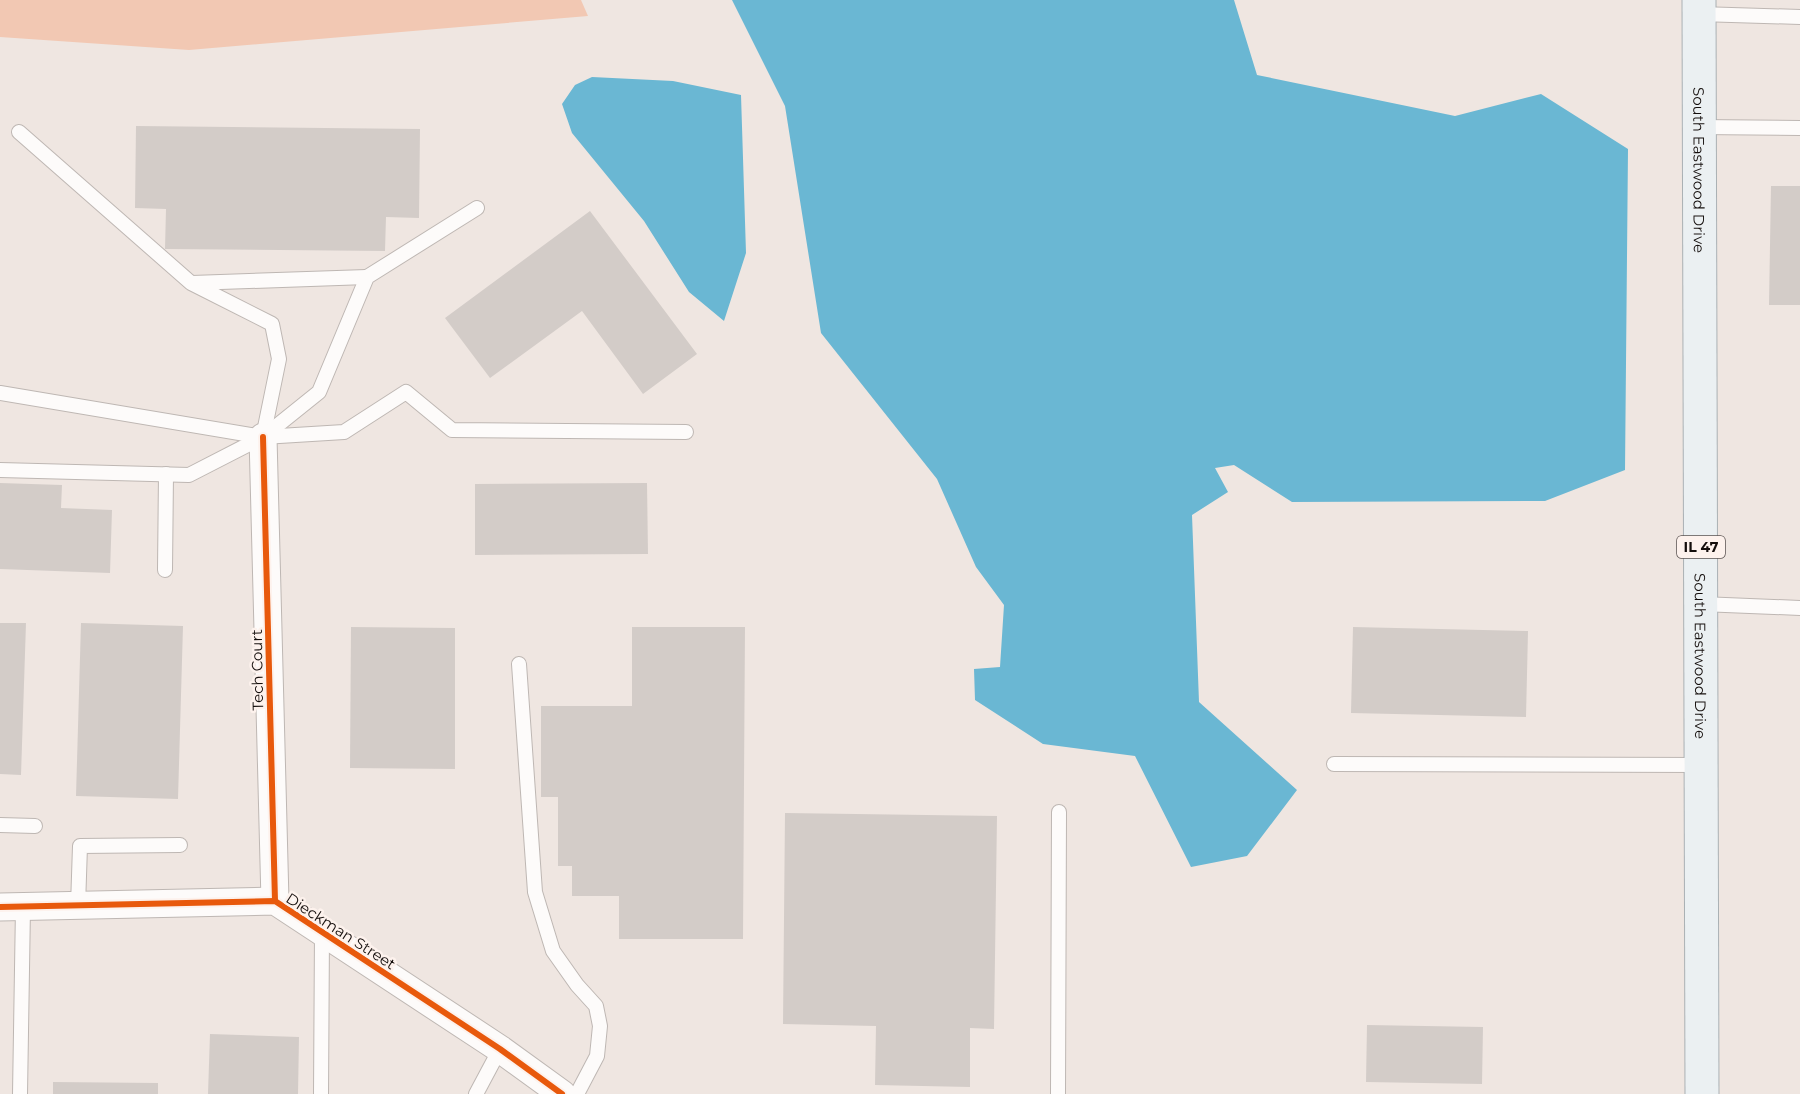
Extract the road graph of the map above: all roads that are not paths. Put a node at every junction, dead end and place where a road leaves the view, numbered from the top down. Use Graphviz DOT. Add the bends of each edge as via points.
graph roads {
  1 [pos="1699,7"];
  2 [pos="1800,17"];
  3 [pos="1700,127"];
  4 [pos="1800,128"];
  5 [pos="19,132"];
  6 [pos="477,208"];
  7 [pos="367,277"];
  8 [pos="191,283"];
  9 [pos="0,393"];
  10 [pos="686,432"];
  11 [pos="263,437"];
  12 [pos="0,470"];
  13 [pos="166,474"];
  14 [pos="165,570"];
  15 [pos="1701,604"];
  16 [pos="1800,608"];
  17 [pos="519,664"];
  18 [pos="1334,764"];
  19 [pos="1701,765"];
  20 [pos="1059,812"];
  21 [pos="0,825"];
  22 [pos="35,826"];
  23 [pos="180,845"];
  24 [pos="275,901"];
  25 [pos="78,906"];
  26 [pos="11,907"];
  27 [pos="322,933"];
  28 [pos="500,1049"];
  29 [pos="20,1094"];
  30 [pos="321,1094"];
  31 [pos="476,1094"];
  32 [pos="562,1094"];
  33 [pos="577,1094"];
  34 [pos="1058,1094"];
  35 [pos="1702,1094"];
  1 -- 2 [label="lane"];
  1 -- 3 [label="main road, South Eastwood Drive / IL 47"];
  3 -- 4 [label="lane"];
  3 -- 15 [label="main road, South Eastwood Drive / IL 47"];
  5 -- 8 [label="lane"];
  6 -- 7 [label="lane"];
  7 -- 8 [label="lane"];
  7 -- 11 [label="lane" via="320,392"];
  8 -- 11 [label="lane" via="272,324 279,359"];
  9 -- 11 [label="lane"];
  10 -- 11 [label="lane" via="452,430 406,392 344,432"];
  11 -- 13 [label="lane" via="189,475"];
  11 -- 24 [label="street, Tech Court"];
  12 -- 13 [label="lane"];
  13 -- 14 [label="lane"];
  15 -- 16 [label="lane"];
  15 -- 19 [label="main road, South Eastwood Drive / IL 47"];
  17 -- 33 [label="lane" via="535,892 553,951 596,1006 600,1026 597,1056"];
  18 -- 19 [label="lane"];
  19 -- 35 [label="main road, South Eastwood Drive / IL 47"];
  20 -- 34 [label="lane"];
  21 -- 22 [label="lane"];
  23 -- 25 [label="lane" via="80,846"];
  24 -- 25 [label="street, Dieckman Street"];
  24 -- 27 [label="street, Dieckman Street"];
  25 -- 26 [label="street, Dieckman Street"];
  26 -- 29 [label="lane"];
  27 -- 28 [label="street, Dieckman Street"];
  27 -- 30 [label="lane"];
  28 -- 31 [label="lane"];
  28 -- 32 [label="street, Dieckman Street"];
}
